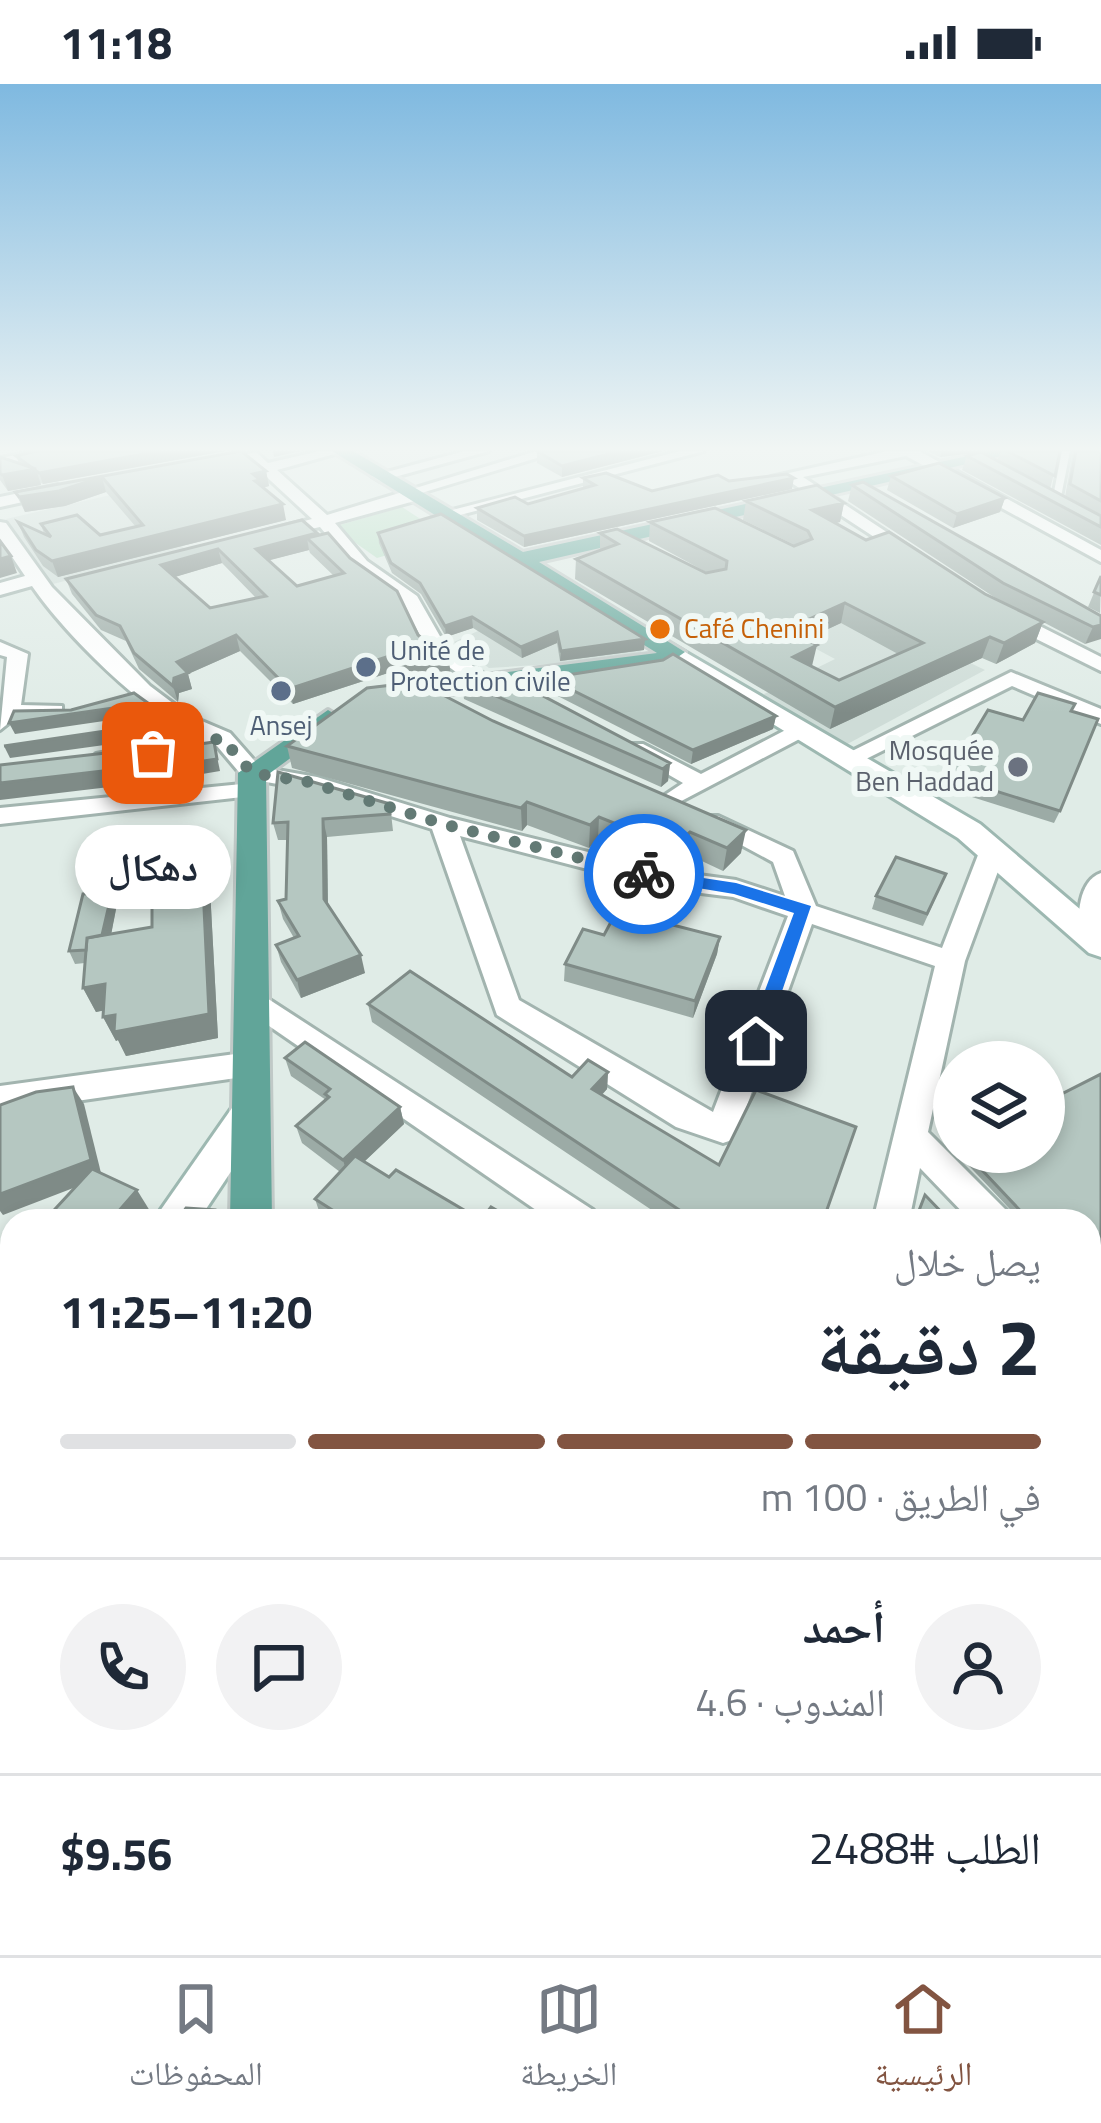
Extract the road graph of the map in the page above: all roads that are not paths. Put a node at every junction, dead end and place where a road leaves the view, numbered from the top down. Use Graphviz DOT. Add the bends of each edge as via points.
graph roads {
  1 [pos="10,538"];
  2 [pos="339,538"];
  3 [pos="482,538"];
  4 [pos="618,538"];
  5 [pos="619,538"];
  6 [pos="885,538"];
  7 [pos="904,538"];
  8 [pos="1066,538"];
  9 [pos="890,542"];
  10 [pos="656,557"];
  11 [pos="1101,557"];
  12 [pos="518,560"];
  13 [pos="929,568"];
  14 [pos="50,585"];
  15 [pos="0,589"];
  16 [pos="988,607"];
  17 [pos="0,648"];
  18 [pos="673,652"];
  19 [pos="1101,665"];
  20 [pos="492,681"];
  21 [pos="412,689"];
  22 [pos="142,691"];
  23 [pos="1101,692"];
  24 [pos="113,700"];
  25 [pos="541,700"];
  26 [pos="74,710"];
  27 [pos="451,710"];
  28 [pos="3,716"];
  29 [pos="1101,718"];
  30 [pos="182,721"];
  31 [pos="136,728"];
  32 [pos="801,729"];
  33 [pos="222,738"];
  34 [pos="620,741"];
  35 [pos="848,759"];
  36 [pos="79,763"];
  37 [pos="252,782"];
  38 [pos="699,782"];
  39 [pos="0,816"];
  40 [pos="443,824"];
  41 [pos="991,855"];
  42 [pos="1101,882"];
  43 [pos="804,910"];
  44 [pos="1096,927"];
  45 [pos="951,961"];
  46 [pos="253,1000"];
  47 [pos="250,1064"];
  48 [pos="0,1099"];
  49 [pos="246,1119"];
  50 [pos="910,1136"];
  51 [pos="182,1209"];
  52 [pos="250,1209"];
  53 [pos="563,1209"];
  54 [pos="894,1209"];
  55 [pos="982,1209"];
  1 -- 14 [label="street"];
  2 -- 20 [label="street" via="410,600 437,649"];
  3 -- 12 [label="main road"];
  4 -- 12 [label="main road"];
  5 -- 10 [label="street"];
  6 -- 9 [label="street"];
  7 -- 9 [label="street"];
  8 -- 11 [label="street"];
  9 -- 13 [label="street"];
  12 -- 18 [label="main road"];
  14 -- 15 [label="street"];
  14 -- 22 [label="street"];
  16 -- 19 [label="street"];
  17 -- 28 [label="street" via="18,654"];
  18 -- 20 [label="main road" via="661,662"];
  18 -- 32 [label="street"];
  20 -- 21 [label="main road"];
  20 -- 25 [label="street"];
  21 -- 27 [label="street"];
  21 -- 37 [label="main road" via="354,703"];
  22 -- 24 [label="street"];
  22 -- 30 [label="street"];
  23 -- 29 [label="street"];
  26 -- 28 [label="street"];
  29 -- 35 [label="street" via="1011,678"];
  30 -- 31 [label="street"];
  30 -- 33 [label="street"];
  32 -- 35 [label="street"];
  32 -- 38 [label="street"];
  33 -- 36 [label="street"];
  33 -- 37 [label="street"];
  34 -- 38 [label="street"];
  35 -- 41 [label="street" via="969,831"];
  37 -- 39 [label="street"];
  37 -- 40 [label="street" via="309,782"];
  37 -- 46 [label="main road"];
  38 -- 43 [label="street" via="658,797 784,857"];
  40 -- 43 [label="street"];
  40 -- 43 [label="street" via="507,1007 688,1118 723,1129"];
  41 -- 44 [label="street"];
  41 -- 45 [label="street"];
  42 -- 44 [label="street"];
  43 -- 45 [label="street"];
  45 -- 50 [label="street"];
  46 -- 47 [label="main road"];
  46 -- 53 [label="street"];
  47 -- 48 [label="street"];
  47 -- 49 [label="main road"];
  49 -- 51 [label="street"];
  49 -- 52 [label="main road"];
  50 -- 54 [label="street"];
  50 -- 55 [label="street"];
}
